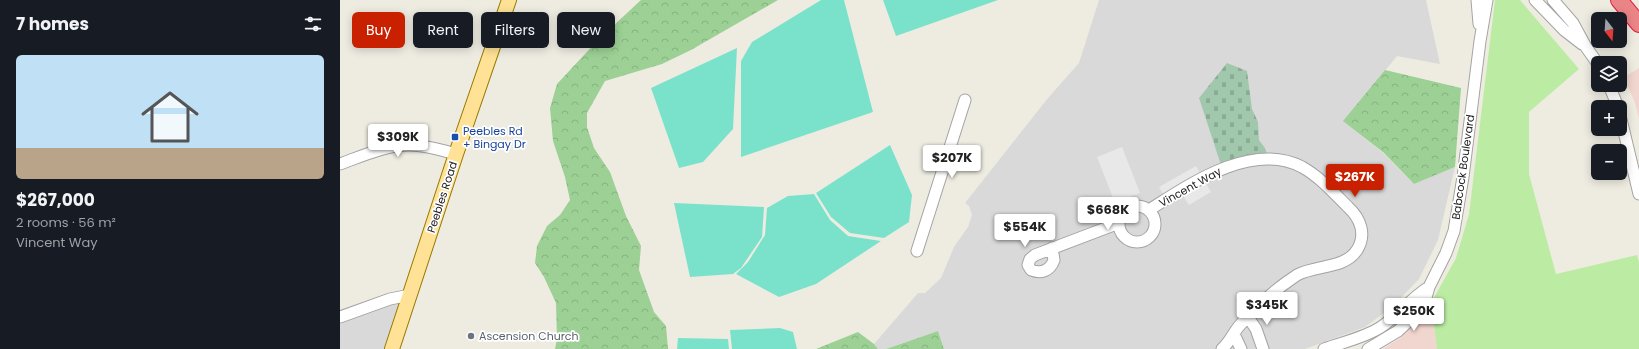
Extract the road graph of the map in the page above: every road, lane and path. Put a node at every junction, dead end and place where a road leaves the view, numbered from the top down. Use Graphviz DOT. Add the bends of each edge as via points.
graph roads {
  1 [pos="509,0"];
  2 [pos="1477,0"];
  3 [pos="1487,0"];
  4 [pos="1535,0"];
  5 [pos="1553,0"];
  6 [pos="1619,0"];
  7 [pos="1639,24"];
  8 [pos="1480,41"];
  9 [pos="1586,47"];
  10 [pos="1592,56"];
  11 [pos="965,100"];
  12 [pos="1625,136"];
  13 [pos="456,154"];
  14 [pos="340,164"];
  15 [pos="1639,194"];
  16 [pos="1149,210"];
  17 [pos="1119,223"];
  18 [pos="1052,248"];
  19 [pos="917,251"];
  20 [pos="1429,287"];
  21 [pos="410,295"];
  22 [pos="340,316"];
  23 [pos="1248,317"];
  24 [pos="1234,334"];
  25 [pos="392,349"];
  26 [pos="1222,349"];
  27 [pos="1241,349"];
  28 [pos="1263,349"];
  29 [pos="1324,349"];
  30 [pos="1368,349"];
  1 -- 13 [label="main road, Peebles Road"];
  2 -- 8 [label="street, Babcock Boulevard"];
  3 -- 8 [label="street, Babcock Boulevard"];
  4 -- 9 [label="street" via="1564,30"];
  5 -- 9 [label="street" via="1572,23"];
  6 -- 7 [label="highway"];
  8 -- 20 [label="street, Babcock Boulevard" via="1454,231"];
  9 -- 10 [label="street"];
  11 -- 19 [label="street"];
  12 -- 15 [label="street"];
  13 -- 14 [label="street" via="409,145 385,148"];
  13 -- 21 [label="main road, Peebles Road"];
  16 -- 17 [label="street" via="1137,206 1126,209"];
  16 -- 17 [label="street" via="1155,220 1155,226 1151,236 1146,240 1129,240 1120,232"];
  16 -- 23 [label="street, Vincent Way" via="1222,168 1252,161 1273,160 1292,163 1309,172 1354,213 1359,221 1361,236 1353,255 1342,262 1315,268 1297,276"];
  17 -- 18 [label="street"];
  20 -- 29 [label="street, Babcock Boulevard" via="1417,294 1382,326 1355,339"];
  20 -- 30 [label="street, Babcock Boulevard" via="1425,301 1408,323"];
  21 -- 22 [label="street"];
  21 -- 25 [label="main road, Peebles Road"];
  23 -- 24 [label="street, Vincent Way"];
  23 -- 28 [label="street" via="1255,326"];
  24 -- 26 [label="street, Vincent Way"];
  24 -- 27 [label="street"];
}
